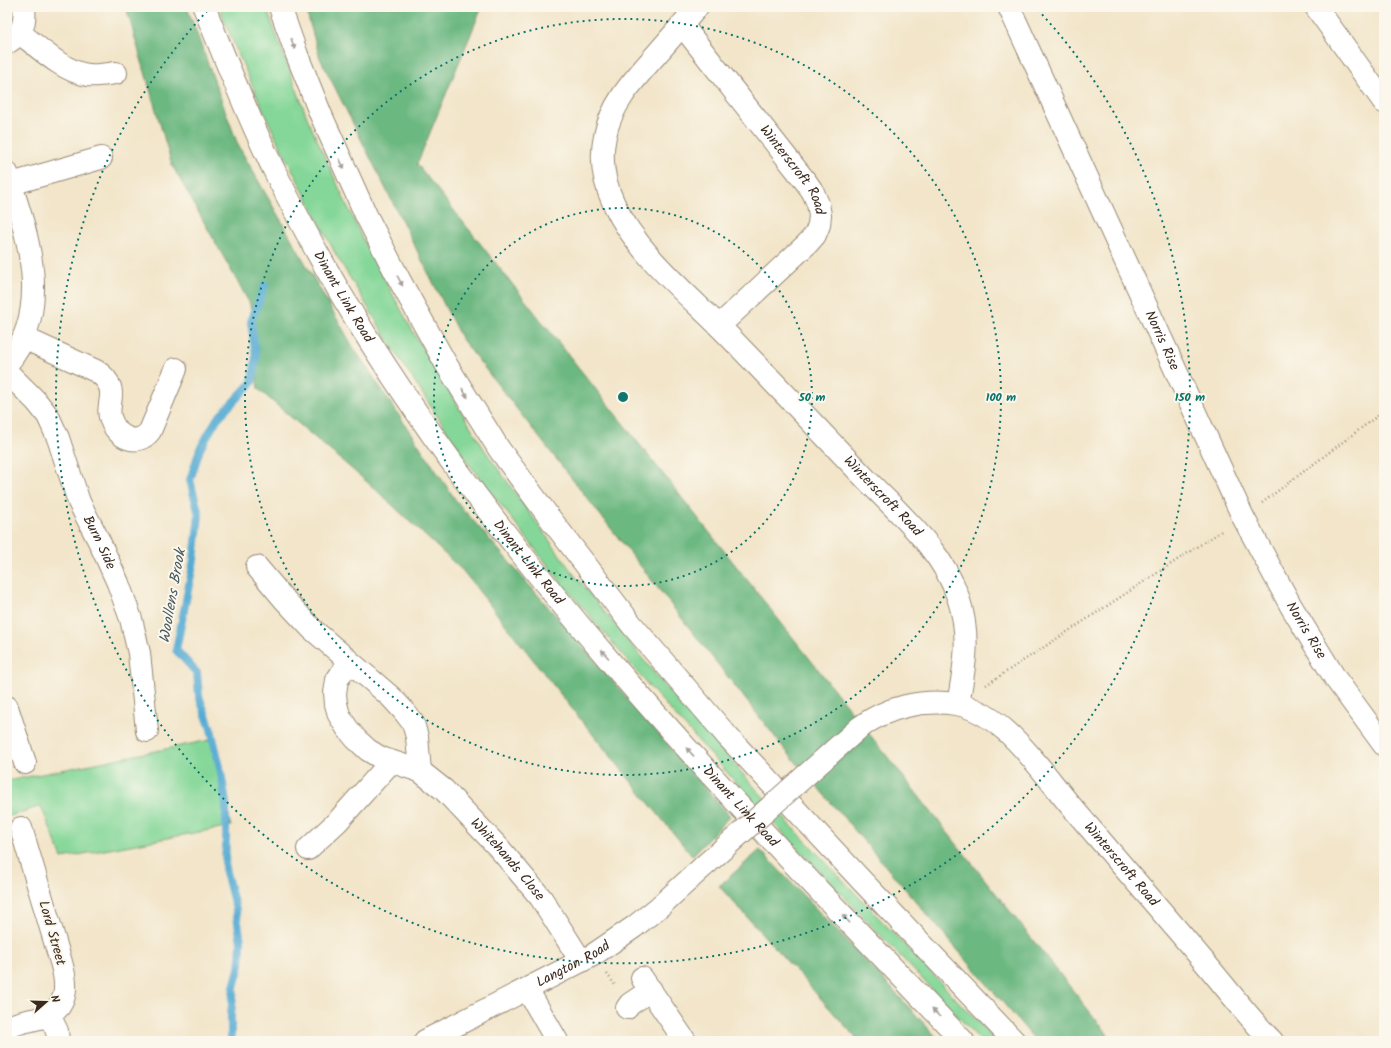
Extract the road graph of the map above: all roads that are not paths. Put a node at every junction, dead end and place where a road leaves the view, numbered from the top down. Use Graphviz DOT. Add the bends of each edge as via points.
graph roads {
  1 [pos="24,7"];
  2 [pos="204,7"];
  3 [pos="280,7"];
  4 [pos="697,7"];
  5 [pos="1009,7"];
  6 [pos="1316,7"];
  7 [pos="682,25"];
  8 [pos="13,38"];
  9 [pos="116,73"];
  10 [pos="1384,102"];
  11 [pos="101,158"];
  12 [pos="9,178"];
  13 [pos="719,326"];
  14 [pos="24,338"];
  15 [pos="7,364"];
  16 [pos="176,369"];
  17 [pos="7,372"];
  18 [pos="257,567"];
  19 [pos="349,662"];
  20 [pos="958,704"];
  21 [pos="7,707"];
  22 [pos="146,731"];
  23 [pos="1384,745"];
  24 [pos="822,761"];
  25 [pos="391,762"];
  26 [pos="25,763"];
  27 [pos="420,771"];
  28 [pos="21,828"];
  29 [pos="308,849"];
  30 [pos="587,958"];
  31 [pos="527,989"];
  32 [pos="629,1006"];
  33 [pos="49,1015"];
  34 [pos="7,1028"];
  35 [pos="58,1041"];
  36 [pos="426,1041"];
  37 [pos="557,1041"];
  38 [pos="686,1041"];
  39 [pos="963,1041"];
  40 [pos="1014,1041"];
  41 [pos="1272,1041"];
  1 -- 8 [label="street" via="24,25"];
  39 -- 2 [label="street, Dinant Link Road, one-way" via="686,748 591,638 507,535 449,458 407,399 354,315 275,173"];
  3 -- 40 [label="street, one-way" via="321,115 366,215 446,364 499,449 632,625 728,737"];
  4 -- 7 [label="street, Winterscroft Road"];
  5 -- 23 [label="street, Norris Rise" via="1242,517 1291,606 1335,678"];
  6 -- 10 [label="street"];
  7 -- 13 [label="street, Winterscroft Road" via="633,81 614,111 605,135 603,167 613,203 638,242"];
  7 -- 13 [label="street, Winterscroft Road" via="806,182 813,192 820,215 819,226 808,243"];
  8 -- 9 [label="street" via="75,72 87,75"];
  11 -- 12 [label="street"];
  12 -- 14 [label="street" via="29,243 33,269 32,309"];
  13 -- 20 [label="street, Winterscroft Road" via="914,529 950,577 958,595 966,629 965,661"];
  14 -- 15 [label="street"];
  14 -- 16 [label="street" via="103,376 111,389 110,419 114,427 130,440 140,438 150,431"];
  17 -- 22 [label="street, Burn Side" via="48,416 61,445 79,502 118,583 131,619 139,653"];
  18 -- 19 [label="street" via="312,629"];
  19 -- 25 [label="street, Whitehands Close" via="337,680 335,693 339,715 356,739 368,750"];
  19 -- 27 [label="street" via="391,697 413,723"];
  20 -- 24 [label="street, Winterscroft Road" via="921,703 887,712 860,728"];
  20 -- 41 [label="street, Winterscroft Road" via="990,718 1022,747"];
  21 -- 26 [label="street"];
  24 -- 30 [label="street, Langton Road, bridge" via="644,919"];
  25 -- 27 [label="street, Whitehands Close"];
  25 -- 29 [label="street" via="338,821"];
  27 -- 30 [label="street, Whitehands Close" via="444,790 520,872"];
  28 -- 33 [label="street, Lord Street" via="66,984 62,1002"];
  30 -- 31 [label="street, Langton Road"];
  31 -- 36 [label="street, Langton Road"];
  31 -- 37 [label="street"];
  32 -- 38 [label="street" via="646,984"];
  33 -- 34 [label="street"];
  33 -- 35 [label="street" via="57,1031"];
}
